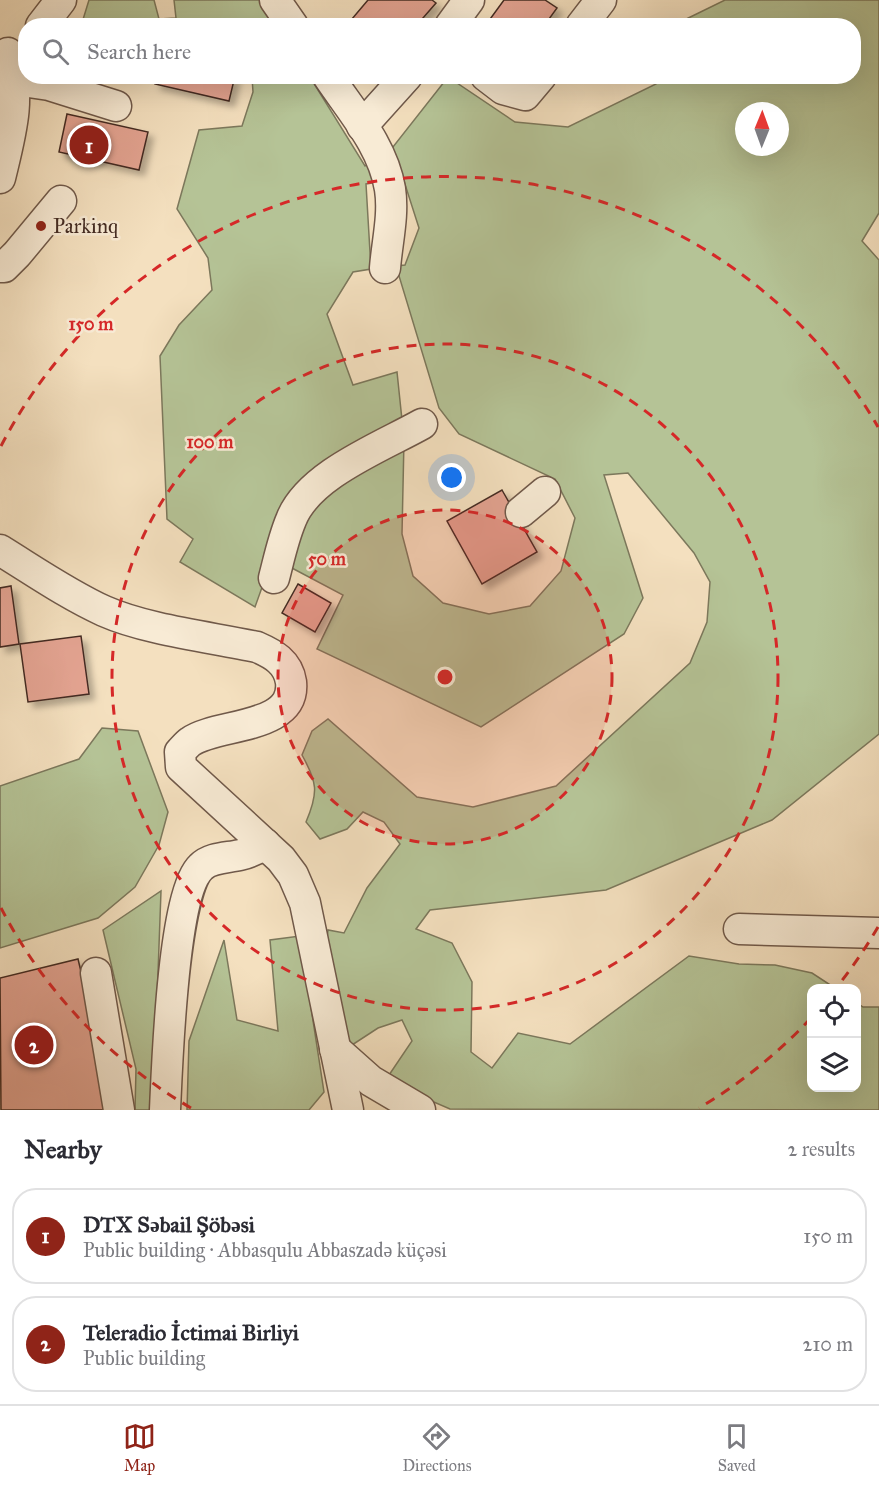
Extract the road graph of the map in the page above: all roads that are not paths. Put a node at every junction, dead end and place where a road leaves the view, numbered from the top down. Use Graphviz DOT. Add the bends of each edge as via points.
graph roads {
  1 [pos="61,0"];
  2 [pos="275,0"];
  3 [pos="470,0"];
  4 [pos="601,0"];
  5 [pos="47,18"];
  6 [pos="287,18"];
  7 [pos="456,18"];
  8 [pos="587,18"];
  9 [pos="12,58"];
  10 [pos="48,84"];
  11 [pos="333,84"];
  12 [pos="400,84"];
  13 [pos="496,84"];
  14 [pos="534,84"];
  15 [pos="116,106"];
  16 [pos="362,126"];
  17 [pos="0,178"];
  18 [pos="61,201"];
  19 [pos="0,267"];
  20 [pos="385,268"];
  21 [pos="422,424"];
  22 [pos="544,492"];
  23 [pos="521,512"];
  24 [pos="0,550"];
  25 [pos="274,578"];
  26 [pos="265,844"];
  27 [pos="739,929"];
  28 [pos="879,933"];
  29 [pos="96,974"];
  30 [pos="335,1049"];
  31 [pos="118,1110"];
  32 [pos="165,1110"];
  33 [pos="348,1110"];
  34 [pos="420,1110"];
  1 -- 5 [label="street"];
  2 -- 6 [label="street"];
  3 -- 7 [label="street"];
  4 -- 8 [label="street"];
  9 -- 17 [label="street" via="11,132"];
  10 -- 15 [label="street"];
  11 -- 16 [label="street"];
  12 -- 16 [label="street"];
  13 -- 14 [label="street" via="525,95"];
  16 -- 20 [label="street" via="382,161 390,190"];
  18 -- 19 [label="street" via="18,254"];
  21 -- 25 [label="street" via="330,475 309,491 291,518"];
  22 -- 23 [label="street"];
  24 -- 26 [label="street" via="106,612 257,647 275,655 290,677 291,690 283,707 257,723 191,741 180,752 181,767 195,783"];
  26 -- 30 [label="street" via="293,875 305,903"];
  26 -- 32 [label="street" via="201,866 191,881 183,908"];
  27 -- 28 [label="street"];
  29 -- 31 [label="street"];
  30 -- 33 [label="street"];
  30 -- 34 [label="street" via="371,1081"];
}
